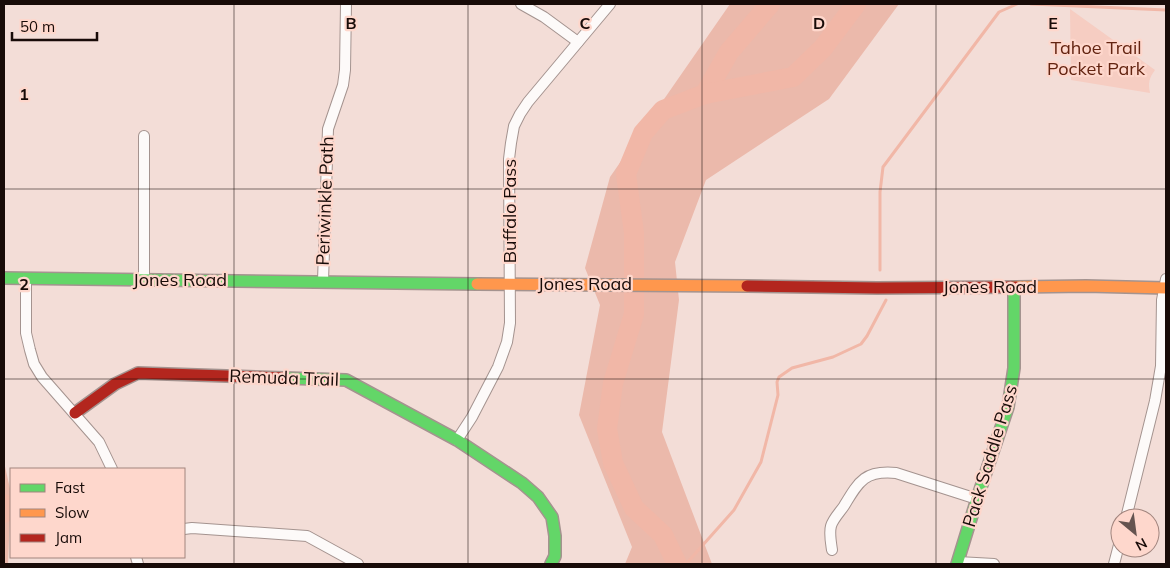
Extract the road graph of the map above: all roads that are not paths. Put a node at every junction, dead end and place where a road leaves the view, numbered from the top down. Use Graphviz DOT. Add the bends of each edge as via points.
graph roads {
  1 [pos="346,4"];
  2 [pos="521,4"];
  3 [pos="610,4"];
  4 [pos="578,42"];
  5 [pos="144,136"];
  6 [pos="4,278"];
  7 [pos="26,279"];
  8 [pos="144,280"];
  9 [pos="322,281"];
  10 [pos="509,284"];
  11 [pos="1166,285"];
  12 [pos="1014,287"];
  13 [pos="75,413"];
  14 [pos="457,440"];
  15 [pos="112,468"];
  16 [pos="977,499"];
  17 [pos="1128,508"];
  18 [pos="185,529"];
  19 [pos="832,550"];
  20 [pos="957,563"];
  21 [pos="358,564"];
  22 [pos="551,564"];
  23 [pos="994,564"];
  1 -- 9 [label="street, Periwinkle Path" via="346,70 328,129"];
  2 -- 4 [label="street"];
  3 -- 4 [label="street, Buffalo Pass"];
  4 -- 10 [label="street, Buffalo Pass" via="528,102 514,126 510,159"];
  5 -- 8 [label="street"];
  6 -- 7 [label="street, Jones Road"];
  7 -- 8 [label="street, Jones Road"];
  7 -- 13 [label="street" via="26,333 34,364"];
  8 -- 9 [label="street, Jones Road"];
  9 -- 10 [label="street, Jones Road"];
  10 -- 12 [label="street, Jones Road"];
  10 -- 14 [label="street, Buffalo Pass" via="507,342 498,367"];
  11 -- 12 [label="street, Jones Road"];
  11 -- 17 [label="street" via="1162,300 1161,366"];
  12 -- 16 [label="street, Pack Saddle Pass" via="1012,386"];
  13 -- 14 [label="street, Remuda Trail" via="115,384 138,374 346,380"];
  13 -- 15 [label="street" via="99,442"];
  14 -- 22 [label="street, Remuda Trail" via="538,497 552,516 555,556"];
  16 -- 19 [label="street" via="896,473 872,474 853,490 831,527"];
  16 -- 20 [label="street, Pack Saddle Pass"];
  18 -- 21 [label="street" via="307,536"];
  20 -- 23 [label="street"];
}
